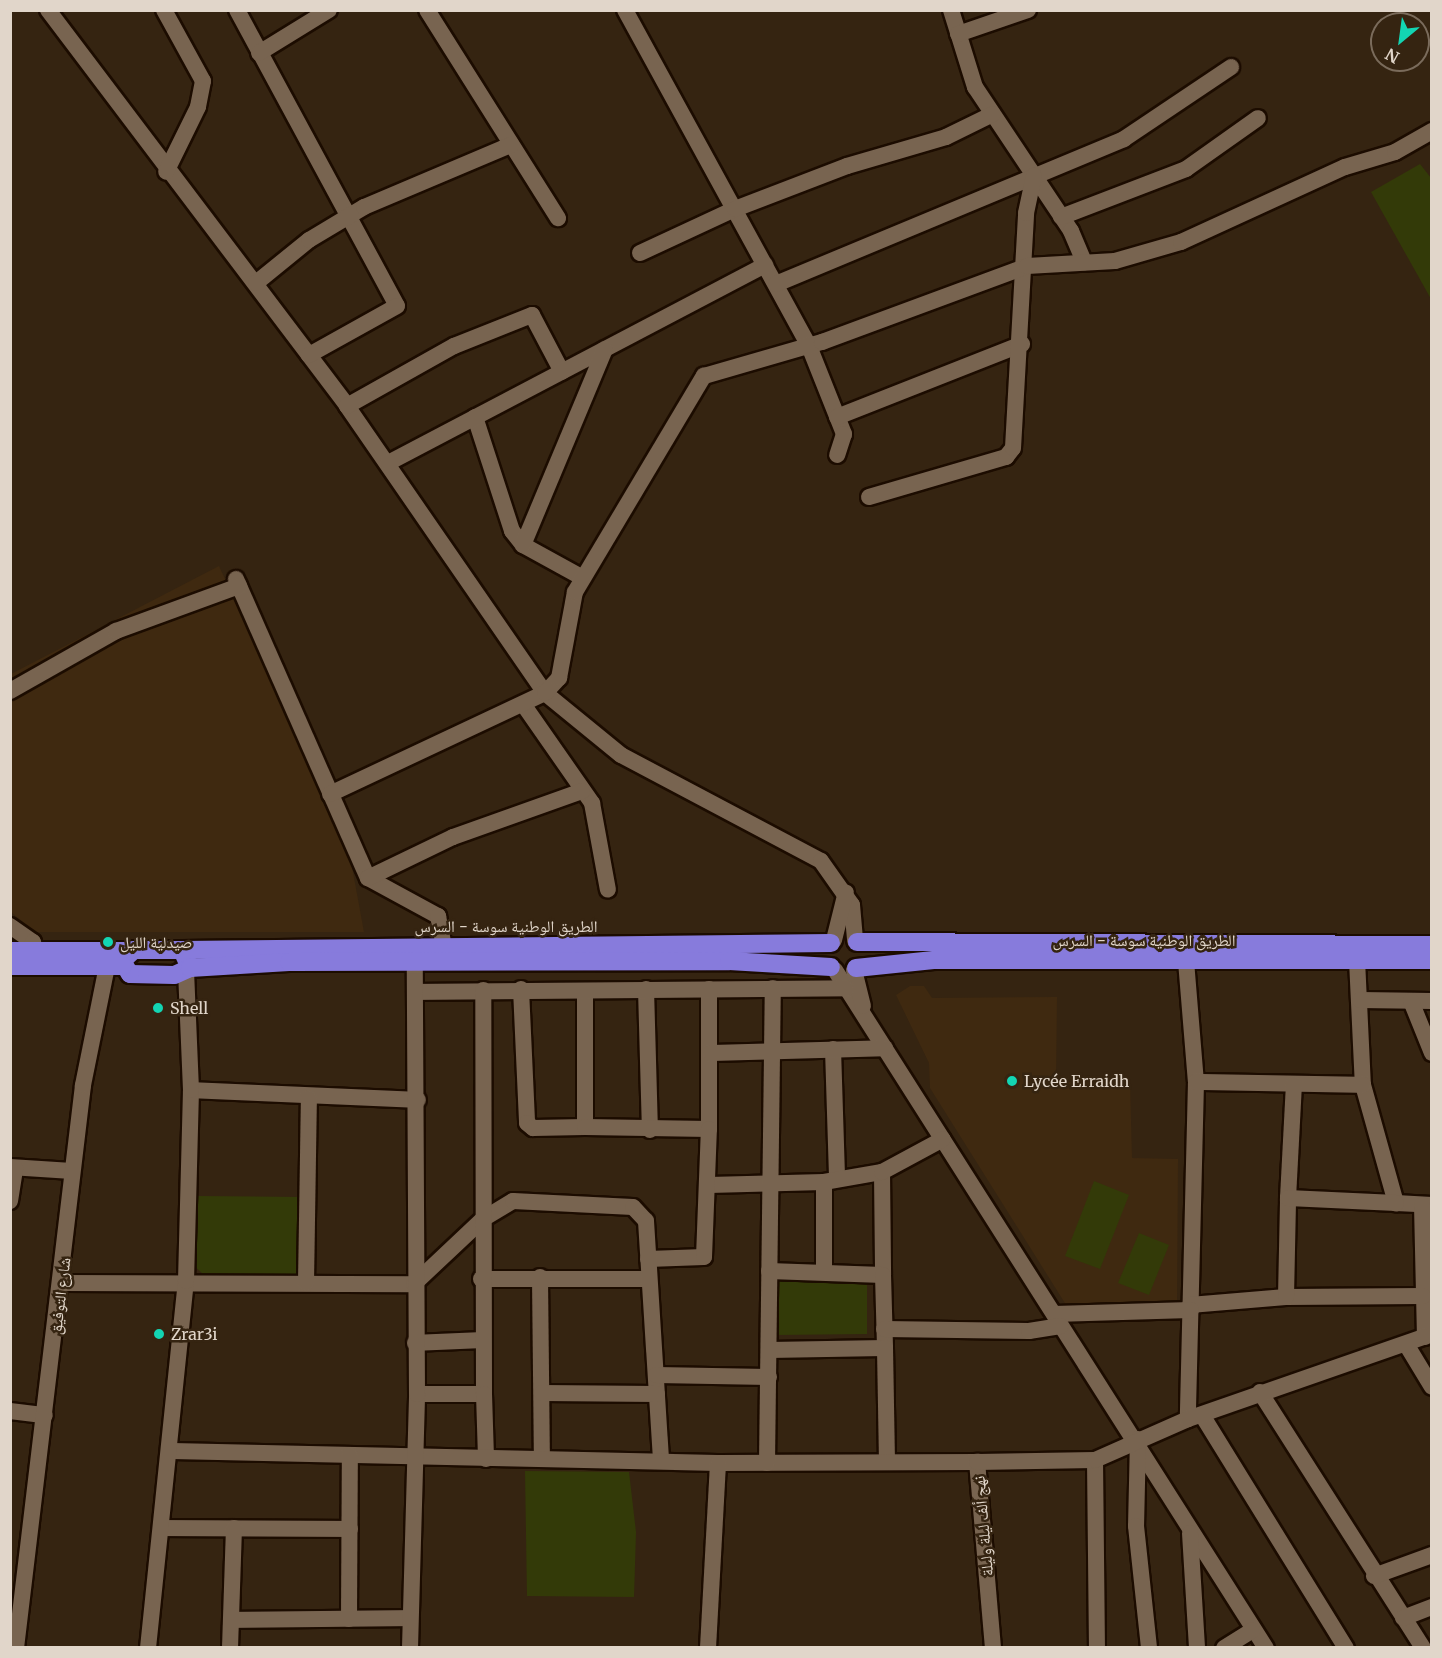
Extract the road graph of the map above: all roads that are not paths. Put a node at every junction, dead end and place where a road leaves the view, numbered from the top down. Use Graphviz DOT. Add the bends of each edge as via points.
graph roads {
  1 [pos="48,10"];
  2 [pos="164,10"];
  3 [pos="237,10"];
  4 [pos="329,10"];
  5 [pos="427,10"];
  6 [pos="625,10"];
  7 [pos="951,10"];
  8 [pos="1028,10"];
  9 [pos="958,34"];
  10 [pos="259,52"];
  11 [pos="1231,67"];
  12 [pos="993,114"];
  13 [pos="1258,118"];
  14 [pos="1431,131"];
  15 [pos="511,145"];
  16 [pos="166,172"];
  17 [pos="1034,176"];
  18 [pos="735,209"];
  19 [pos="348,216"];
  20 [pos="1061,216"];
  21 [pos="558,218"];
  22 [pos="640,253"];
  23 [pos="1084,262"];
  24 [pos="765,265"];
  25 [pos="1027,266"];
  26 [pos="256,283"];
  27 [pos="776,284"];
  28 [pos="1022,344"];
  29 [pos="809,346"];
  30 [pos="605,349"];
  31 [pos="309,355"];
  32 [pos="562,372"];
  33 [pos="347,406"];
  34 [pos="475,417"];
  35 [pos="837,417"];
  36 [pos="837,455"];
  37 [pos="388,463"];
  38 [pos="869,498"];
  39 [pos="523,545"];
  40 [pos="583,578"];
  41 [pos="10,691"];
  42 [pos="545,693"];
  43 [pos="523,704"];
  44 [pos="582,790"];
  45 [pos="330,794"];
  46 [pos="368,878"];
  47 [pos="608,891"];
  48 [pos="846,892"];
  49 [pos="10,926"];
  50 [pos="833,941"];
  51 [pos="856,942"];
  52 [pos="1431,945"];
  53 [pos="444,947"];
  54 [pos="182,950"];
  55 [pos="10,951"];
  56 [pos="35,951"];
  57 [pos="1358,960"];
  58 [pos="1431,960"];
  59 [pos="120,961"];
  60 [pos="415,961"];
  61 [pos="1186,961"];
  62 [pos="10,966"];
  63 [pos="833,969"];
  64 [pos="855,969"];
  65 [pos="188,970"];
  66 [pos="709,988"];
  67 [pos="773,988"];
  68 [pos="846,988"];
  69 [pos="521,989"];
  70 [pos="646,989"];
  71 [pos="483,990"];
  72 [pos="585,991"];
  73 [pos="416,992"];
  74 [pos="1360,1000"];
  75 [pos="1411,1001"];
  76 [pos="1431,1001"];
  77 [pos="866,1016"];
  78 [pos="885,1048"];
  79 [pos="772,1049"];
  80 [pos="832,1049"];
  81 [pos="711,1053"];
  82 [pos="1431,1053"];
  83 [pos="1196,1082"];
  84 [pos="1294,1084"];
  85 [pos="1364,1085"];
  86 [pos="191,1090"];
  87 [pos="309,1098"];
  88 [pos="418,1100"];
  89 [pos="585,1127"];
  90 [pos="709,1129"];
  91 [pos="650,1130"];
  92 [pos="943,1139"];
  93 [pos="13,1168"];
  94 [pos="72,1172"];
  95 [pos="882,1172"];
  96 [pos="830,1181"];
  97 [pos="771,1182"];
  98 [pos="709,1185"];
  99 [pos="1288,1198"];
  100 [pos="10,1201"];
  101 [pos="1396,1203"];
  102 [pos="1427,1205"];
  103 [pos="483,1219"];
  104 [pos="648,1259"];
  105 [pos="769,1271"];
  106 [pos="824,1271"];
  107 [pos="883,1275"];
  108 [pos="540,1277"];
  109 [pos="481,1279"];
  110 [pos="649,1279"];
  111 [pos="186,1281"];
  112 [pos="63,1283"];
  113 [pos="306,1283"];
  114 [pos="414,1284"];
  115 [pos="1423,1296"];
  116 [pos="1286,1297"];
  117 [pos="1190,1308"];
  118 [pos="1058,1320"];
  119 [pos="884,1329"];
  120 [pos="1428,1336"];
  121 [pos="481,1340"];
  122 [pos="415,1343"];
  123 [pos="1406,1344"];
  124 [pos="885,1348"];
  125 [pos="769,1350"];
  126 [pos="656,1375"];
  127 [pos="769,1377"];
  128 [pos="1431,1387"];
  129 [pos="1260,1392"];
  130 [pos="542,1393"];
  131 [pos="417,1394"];
  132 [pos="484,1394"];
  133 [pos="657,1394"];
  134 [pos="10,1411"];
  135 [pos="45,1415"];
  136 [pos="1195,1417"];
  137 [pos="1138,1439"];
  138 [pos="172,1451"];
  139 [pos="350,1455"];
  140 [pos="414,1458"];
  141 [pos="486,1459"];
  142 [pos="542,1460"];
  143 [pos="661,1460"];
  144 [pos="1095,1460"];
  145 [pos="887,1461"];
  146 [pos="977,1462"];
  147 [pos="718,1463"];
  148 [pos="766,1463"];
  149 [pos="163,1528"];
  150 [pos="234,1528"];
  151 [pos="350,1529"];
  152 [pos="1190,1529"];
  153 [pos="1431,1555"];
  154 [pos="1374,1576"];
  155 [pos="1431,1608"];
  156 [pos="410,1618"];
  157 [pos="1403,1618"];
  158 [pos="349,1619"];
  159 [pos="232,1620"];
  160 [pos="1254,1630"];
  161 [pos="15,1632"];
  162 [pos="16,1647"];
  163 [pos="148,1647"];
  164 [pos="230,1647"];
  165 [pos="410,1647"];
  166 [pos="708,1647"];
  167 [pos="993,1647"];
  168 [pos="1097,1647"];
  169 [pos="1149,1647"];
  170 [pos="1197,1647"];
  171 [pos="1224,1647"];
  172 [pos="1266,1647"];
  173 [pos="1346,1647"];
  174 [pos="1423,1647"];
  1 -- 16 [label="street"];
  2 -- 16 [label="street" via="203,81 198,107"];
  3 -- 10 [label="street"];
  4 -- 10 [label="street"];
  5 -- 15 [label="street"];
  6 -- 18 [label="street"];
  7 -- 9 [label="street"];
  8 -- 9 [label="street"];
  9 -- 12 [label="street" via="975,87"];
  10 -- 19 [label="street"];
  11 -- 17 [label="street" via="1124,139"];
  12 -- 17 [label="street"];
  12 -- 18 [label="street" via="946,137 847,166"];
  13 -- 20 [label="street" via="1186,169"];
  14 -- 23 [label="street" via="1395,152 1345,167 1181,242 1114,261"];
  15 -- 19 [label="street"];
  15 -- 21 [label="street"];
  16 -- 26 [label="street"];
  17 -- 20 [label="street"];
  17 -- 25 [label="street" via="1026,213"];
  17 -- 27 [label="street"];
  18 -- 22 [label="street"];
  18 -- 24 [label="street"];
  19 -- 26 [label="street"];
  19 -- 31 [label="street" via="397,306"];
  20 -- 23 [label="street"];
  23 -- 25 [label="street"];
  24 -- 27 [label="street"];
  24 -- 30 [label="street"];
  25 -- 28 [label="street"];
  25 -- 29 [label="street"];
  26 -- 31 [label="street"];
  27 -- 29 [label="street"];
  28 -- 35 [label="street"];
  28 -- 38 [label="street" via="1017,432 1006,457"];
  29 -- 35 [label="street"];
  29 -- 40 [label="street" via="695,383"];
  30 -- 32 [label="street"];
  30 -- 39 [label="street"];
  31 -- 33 [label="street"];
  32 -- 33 [label="street" via="532,315 454,346"];
  32 -- 34 [label="street"];
  33 -- 37 [label="street"];
  34 -- 37 [label="street"];
  34 -- 39 [label="street" via="512,531"];
  35 -- 36 [label="street" via="844,434"];
  37 -- 42 [label="street"];
  39 -- 40 [label="street"];
  40 -- 42 [label="street" via="575,592 559,678"];
  41 -- 45 [label="street" via="116,631 237,582"];
  42 -- 43 [label="street"];
  42 -- 48 [label="street" via="621,755 821,861"];
  43 -- 44 [label="street"];
  43 -- 45 [label="street"];
  44 -- 46 [label="street" via="453,837"];
  44 -- 47 [label="street" via="599,819 597,853"];
  45 -- 46 [label="street"];
  46 -- 53 [label="street" via="438,916"];
  48 -- 50 [label="street"];
  48 -- 51 [label="street"];
  49 -- 56 [label="street" via="33,942"];
  50 -- 51 [label="highway"];
  50 -- 53 [label="highway, الطريق الوطنية سوسة - السرس"];
  50 -- 63 [label="highway" via="826,952"];
  51 -- 52 [label="highway, الطريق الوطنية سوسة - السرس"];
  51 -- 64 [label="highway" via="862,958"];
  53 -- 54 [label="highway, الطريق الوطنية سوسة - السرس"];
  54 -- 59 [label="highway, الطريق الوطنية سوسة - السرس"];
  54 -- 65 [label="highway"];
  55 -- 56 [label="highway"];
  56 -- 59 [label="highway"];
  57 -- 58 [label="highway, الطريق الوطنية سوسة - السرس"];
  57 -- 61 [label="highway, الطريق الوطنية سوسة - السرس"];
  57 -- 74 [label="street"];
  59 -- 62 [label="highway"];
  59 -- 65 [label="highway" via="134,975"];
  59 -- 94 [label="street, شارع التوفيق"];
  60 -- 63 [label="highway" via="729,961"];
  60 -- 65 [label="highway"];
  60 -- 73 [label="street"];
  61 -- 64 [label="highway, الطريق الوطنية سوسة - السرس" via="934,960"];
  61 -- 83 [label="street"];
  63 -- 64 [label="highway"];
  63 -- 68 [label="street"];
  64 -- 77 [label="street"];
  65 -- 86 [label="street"];
  66 -- 67 [label="street"];
  66 -- 70 [label="street"];
  66 -- 81 [label="street"];
  67 -- 68 [label="street"];
  67 -- 79 [label="street"];
  68 -- 77 [label="street"];
  69 -- 71 [label="street"];
  69 -- 72 [label="street"];
  69 -- 89 [label="street" via="527,1123 533,1128"];
  70 -- 72 [label="street"];
  70 -- 91 [label="street"];
  71 -- 73 [label="street"];
  71 -- 103 [label="street"];
  72 -- 89 [label="street"];
  73 -- 88 [label="street"];
  74 -- 75 [label="street"];
  74 -- 85 [label="street"];
  75 -- 76 [label="street"];
  75 -- 82 [label="street"];
  77 -- 78 [label="street"];
  78 -- 80 [label="street"];
  78 -- 92 [label="street"];
  79 -- 80 [label="street"];
  79 -- 81 [label="street"];
  79 -- 97 [label="street"];
  80 -- 96 [label="street"];
  81 -- 90 [label="street"];
  83 -- 84 [label="street"];
  83 -- 117 [label="street"];
  84 -- 85 [label="street"];
  84 -- 99 [label="street"];
  85 -- 101 [label="street"];
  86 -- 87 [label="street"];
  86 -- 111 [label="street"];
  87 -- 88 [label="street"];
  87 -- 113 [label="street"];
  88 -- 114 [label="street"];
  89 -- 91 [label="street"];
  90 -- 91 [label="street"];
  90 -- 98 [label="street"];
  92 -- 95 [label="street"];
  92 -- 118 [label="street"];
  93 -- 94 [label="street"];
  93 -- 100 [label="street"];
  94 -- 112 [label="street, شارع التوفيق"];
  95 -- 96 [label="street"];
  95 -- 107 [label="street"];
  96 -- 97 [label="street"];
  96 -- 106 [label="street"];
  97 -- 98 [label="street"];
  97 -- 105 [label="street"];
  98 -- 104 [label="street" via="703,1258"];
  99 -- 101 [label="street"];
  99 -- 116 [label="street"];
  101 -- 102 [label="street"];
  102 -- 115 [label="street"];
  103 -- 104 [label="street" via="513,1201 633,1207 646,1221"];
  103 -- 109 [label="street"];
  103 -- 114 [label="street"];
  104 -- 110 [label="street"];
  105 -- 106 [label="street"];
  105 -- 125 [label="street"];
  106 -- 107 [label="street"];
  107 -- 119 [label="street"];
  108 -- 109 [label="street"];
  108 -- 110 [label="street"];
  108 -- 130 [label="street"];
  109 -- 121 [label="street"];
  110 -- 126 [label="street"];
  111 -- 112 [label="street"];
  111 -- 113 [label="street"];
  111 -- 138 [label="street"];
  112 -- 135 [label="street, شارع التوفيق"];
  113 -- 114 [label="street"];
  114 -- 122 [label="street"];
  115 -- 116 [label="street"];
  115 -- 120 [label="street"];
  116 -- 117 [label="street"];
  117 -- 118 [label="street"];
  117 -- 136 [label="street"];
  118 -- 119 [label="street" via="1029,1331"];
  118 -- 137 [label="street"];
  119 -- 124 [label="street"];
  120 -- 123 [label="street, نهج ألف ليلة وليلة"];
  121 -- 122 [label="street"];
  121 -- 132 [label="street"];
  122 -- 131 [label="street"];
  123 -- 128 [label="street"];
  123 -- 129 [label="street, نهج ألف ليلة وليلة"];
  124 -- 125 [label="street"];
  124 -- 145 [label="street"];
  125 -- 127 [label="street"];
  126 -- 127 [label="street"];
  126 -- 133 [label="street"];
  127 -- 148 [label="street"];
  129 -- 136 [label="street, نهج ألف ليلة وليلة"];
  129 -- 154 [label="street"];
  130 -- 133 [label="street"];
  130 -- 142 [label="street"];
  131 -- 132 [label="street"];
  131 -- 140 [label="street"];
  132 -- 141 [label="street"];
  133 -- 143 [label="street"];
  134 -- 135 [label="street"];
  135 -- 161 [label="street, شارع التوفيق"];
  136 -- 137 [label="street, نهج ألف ليلة وليلة"];
  136 -- 173 [label="street"];
  137 -- 144 [label="street, نهج ألف ليلة وليلة"];
  137 -- 152 [label="street"];
  137 -- 169 [label="street" via="1136,1526"];
  138 -- 139 [label="street"];
  138 -- 149 [label="street"];
  139 -- 140 [label="street"];
  139 -- 151 [label="street"];
  140 -- 141 [label="street"];
  140 -- 156 [label="street"];
  141 -- 142 [label="street"];
  142 -- 143 [label="street"];
  143 -- 147 [label="street"];
  144 -- 146 [label="street, نهج ألف ليلة وليلة"];
  144 -- 168 [label="street"];
  145 -- 146 [label="street"];
  145 -- 148 [label="street"];
  146 -- 167 [label="street, نهج ألف ليلة وليلة"];
  147 -- 148 [label="street"];
  147 -- 166 [label="street"];
  149 -- 150 [label="street"];
  149 -- 163 [label="street"];
  150 -- 151 [label="street"];
  150 -- 159 [label="street"];
  151 -- 158 [label="street"];
  152 -- 160 [label="street"];
  152 -- 170 [label="street"];
  153 -- 154 [label="street"];
  154 -- 157 [label="street"];
  155 -- 157 [label="street"];
  156 -- 158 [label="street"];
  156 -- 165 [label="street"];
  157 -- 174 [label="street"];
  158 -- 159 [label="street"];
  159 -- 164 [label="street"];
  160 -- 171 [label="street"];
  160 -- 172 [label="street"];
  161 -- 162 [label="street, شارع التوفيق"];
}
